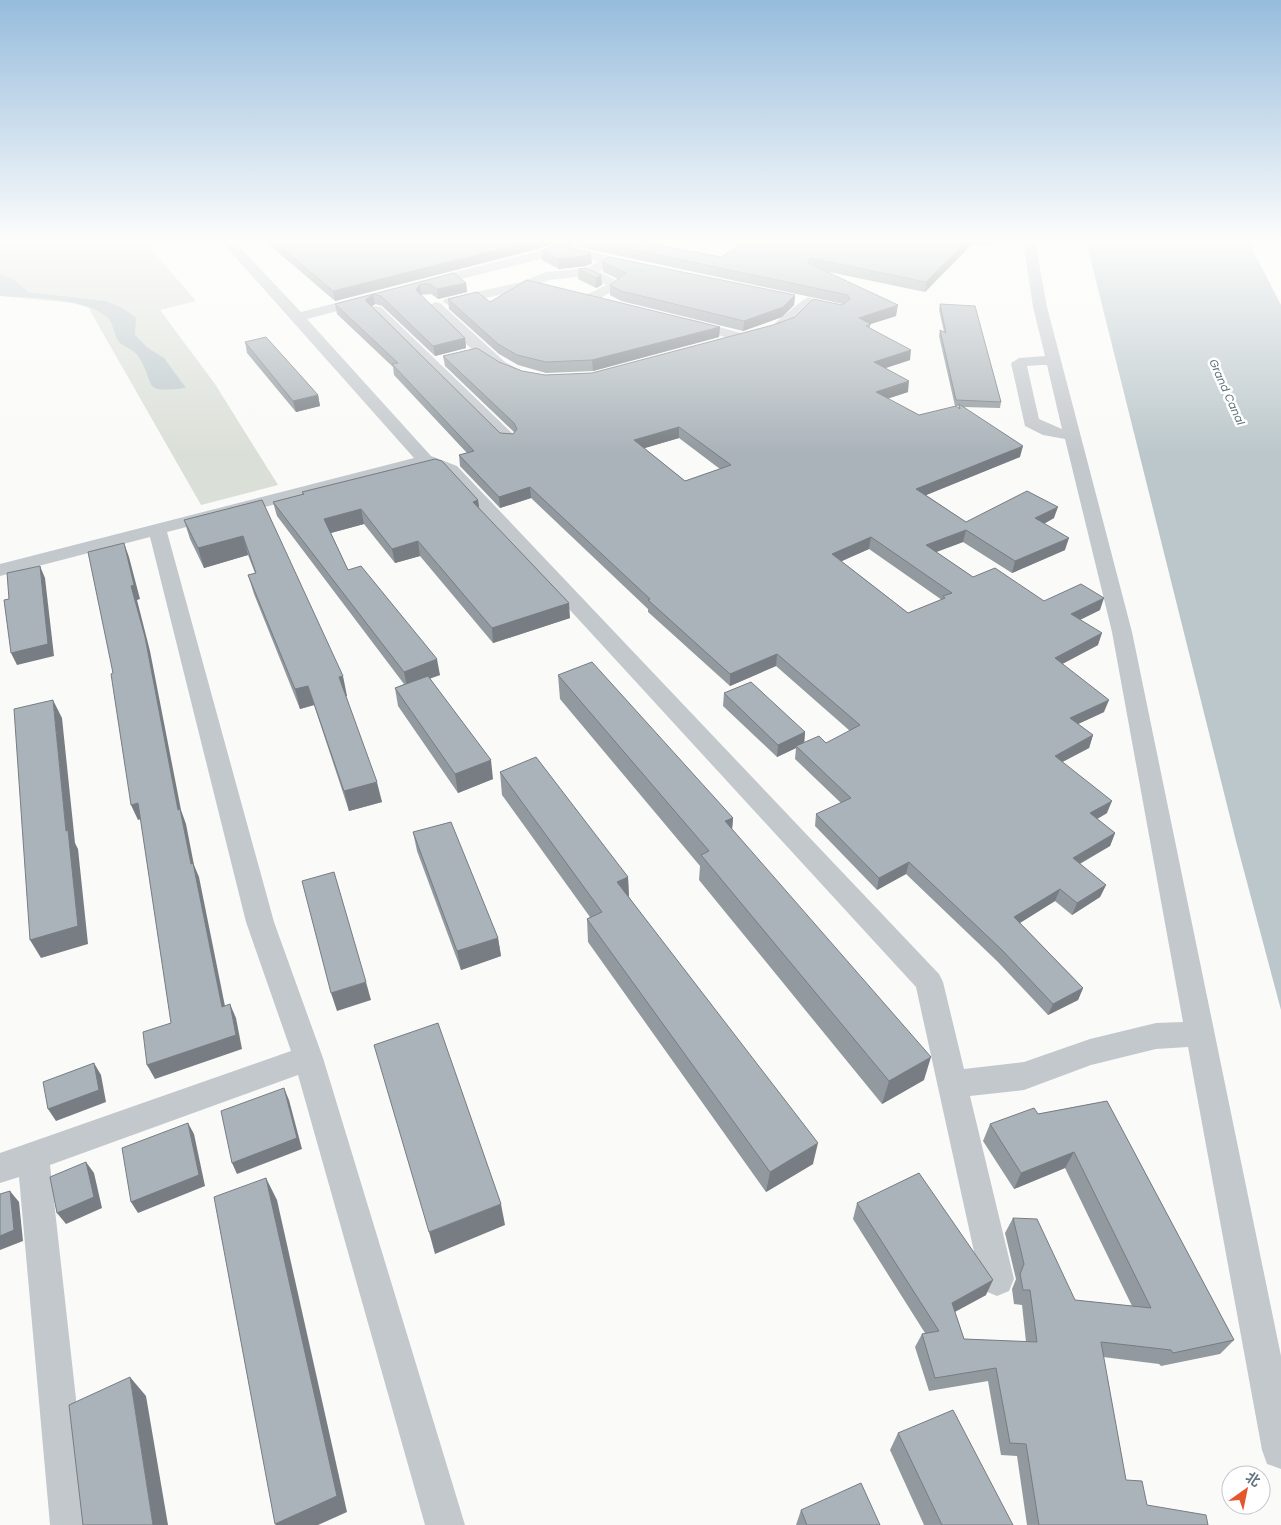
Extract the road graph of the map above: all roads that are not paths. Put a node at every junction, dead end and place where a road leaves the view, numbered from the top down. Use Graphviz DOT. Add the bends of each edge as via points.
graph roads {
  1 [pos="293,312"];
  2 [pos="316,312"];
  3 [pos="378,312"];
  4 [pos="442,312"];
  5 [pos="799,312"];
  6 [pos="1041,312"];
  7 [pos="298,317"];
  8 [pos="672,319"];
  9 [pos="743,338"];
  10 [pos="710,346"];
  11 [pos="482,350"];
  12 [pos="466,354"];
  13 [pos="448,358"];
  14 [pos="1054,361"];
  15 [pos="432,362"];
  16 [pos="529,375"];
  17 [pos="1073,436"];
  18 [pos="508,439"];
  19 [pos="425,460"];
  20 [pos="157,529"];
  21 [pos="0,570"];
  22 [pos="1201,1034"];
  23 [pos="308,1058"];
  24 [pos="953,1084"];
  25 [pos="33,1157"];
  26 [pos="0,1168"];
  27 [pos="997,1278"];
  28 [pos="1281,1450"];
  29 [pos="70,1525"];
  30 [pos="444,1525"];
  1 -- 7 [label="street"];
  2 -- 7 [label="street"];
  3 -- 15 [label="street"];
  4 -- 11 [label="street"];
  5 -- 9 [label="street" via="788,322"];
  6 -- 14 [label="street"];
  7 -- 19 [label="street"];
  8 -- 9 [label="street"];
  9 -- 10 [label="street"];
  11 -- 12 [label="street"];
  11 -- 16 [label="street" via="500,365"];
  13 -- 15 [label="street"];
  14 -- 17 [label="street"];
  14 -- 17 [label="street" via="1019,363 1032,422 1049,431"];
  15 -- 18 [label="street"];
  17 -- 22 [label="street" via="1122,632"];
  19 -- 20 [label="street"];
  19 -- 24 [label="street" via="451,470 929,982"];
  20 -- 21 [label="street"];
  20 -- 23 [label="street" via="260,922"];
  22 -- 24 [label="street" via="1156,1036 1090,1052 1024,1076"];
  22 -- 28 [label="street"];
  23 -- 25 [label="street"];
  23 -- 30 [label="street"];
  24 -- 27 [label="street"];
  25 -- 26 [label="street"];
  25 -- 29 [label="street"];
}
